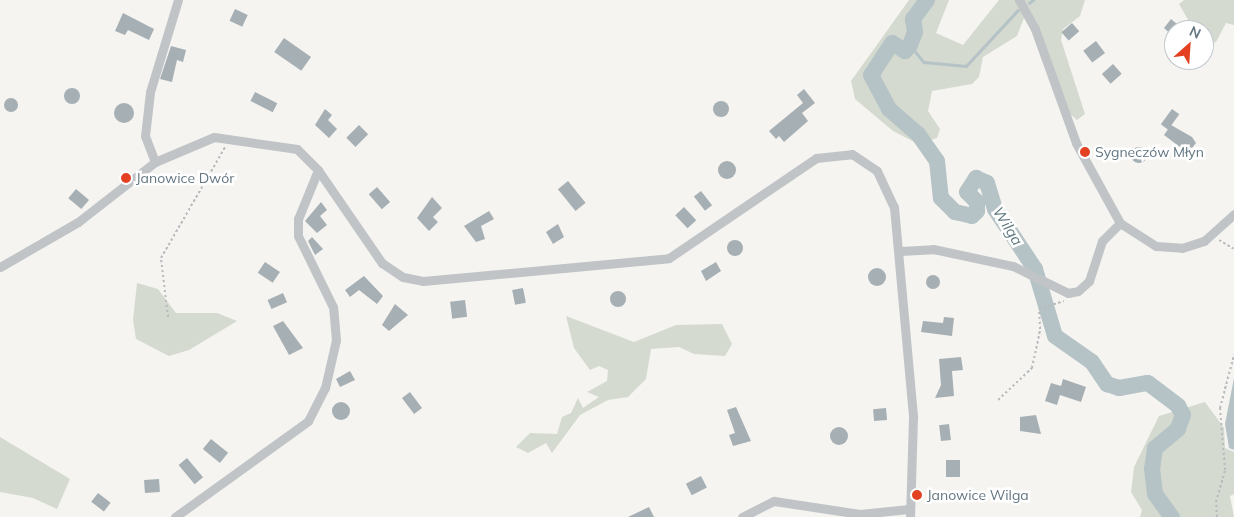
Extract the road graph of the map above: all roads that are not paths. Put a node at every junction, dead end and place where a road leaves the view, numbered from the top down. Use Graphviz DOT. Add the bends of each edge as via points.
graph roads {
  1 [pos="178,0"];
  2 [pos="1019,0"];
  3 [pos="155,162"];
  4 [pos="318,170"];
  5 [pos="1234,214"];
  6 [pos="1120,223"];
  7 [pos="900,251"];
  8 [pos="0,267"];
  9 [pos="910,513"];
  10 [pos="175,517"];
  11 [pos="742,517"];
  1 -- 3 [label="street" via="150,92 145,136"];
  2 -- 6 [label="street" via="1038,36 1076,143"];
  3 -- 4 [label="street" via="197,142 232,137 297,149"];
  3 -- 8 [label="street" via="78,222"];
  4 -- 7 [label="street" via="382,263 395,274 424,280 669,258 816,158 843,152 864,161 886,185"];
  4 -- 10 [label="street" via="298,218 298,236 333,307 336,340 325,388 308,421"];
  5 -- 6 [label="street" via="1213,234 1173,248 1156,246"];
  6 -- 7 [label="street" via="1102,241 1089,281 1078,291 1068,293 1030,274 933,249"];
  7 -- 9 [label="street" via="913,417"];
  9 -- 11 [label="street" via="860,514 774,501"];
}
